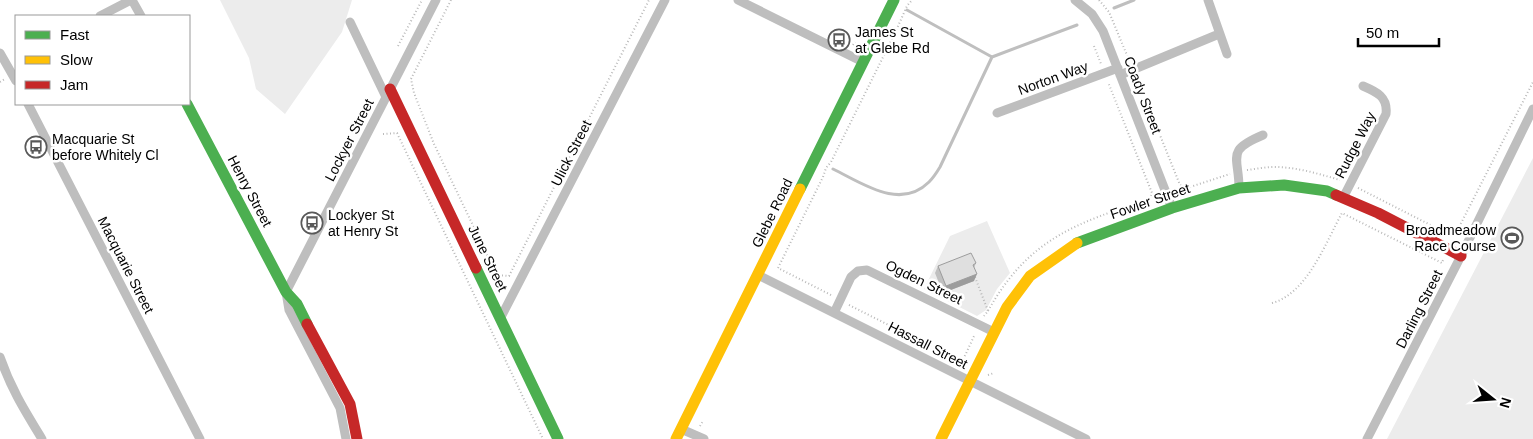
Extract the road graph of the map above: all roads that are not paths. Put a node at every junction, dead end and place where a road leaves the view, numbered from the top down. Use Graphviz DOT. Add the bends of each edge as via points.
graph roads {
  1 [pos="132,0"];
  2 [pos="436,0"];
  3 [pos="665,0"];
  4 [pos="738,0"];
  5 [pos="894,0"];
  6 [pos="1075,0"];
  7 [pos="1208,0"];
  8 [pos="102,15"];
  9 [pos="140,15"];
  10 [pos="350,22"];
  11 [pos="1219,34"];
  12 [pos="0,53"];
  13 [pos="1227,54"];
  14 [pos="8,62"];
  15 [pos="863,62"];
  16 [pos="1119,72"];
  17 [pos="15,78"];
  18 [pos="1363,86"];
  19 [pos="388,93"];
  20 [pos="29,105"];
  21 [pos="188,105"];
  22 [pos="1533,109"];
  23 [pos="997,113"];
  24 [pos="1263,135"];
  25 [pos="1238,188"];
  26 [pos="1343,198"];
  27 [pos="1172,208"];
  28 [pos="1461,256"];
  29 [pos="758,275"];
  30 [pos="286,292"];
  31 [pos="834,313"];
  32 [pos="500,319"];
  33 [pos="994,332"];
  34 [pos="0,357"];
  35 [pos="971,382"];
  36 [pos="679,434"];
  37 [pos="42,439"];
  38 [pos="200,439"];
  39 [pos="346,439"];
  40 [pos="358,439"];
  41 [pos="558,439"];
  42 [pos="704,439"];
  43 [pos="941,439"];
  44 [pos="1086,439"];
  45 [pos="1367,439"];
  1 -- 8 [label="street"];
  1 -- 9 [label="street"];
  2 -- 19 [label="street, Lockyer Street"];
  3 -- 32 [label="street, Ulick Street"];
  4 -- 15 [label="street"];
  5 -- 15 [label="street, Glebe Road"];
  6 -- 16 [label="street, Coady Street" via="1098,22"];
  7 -- 11 [label="street"];
  10 -- 19 [label="street, June Street"];
  11 -- 13 [label="street"];
  11 -- 16 [label="street, Norton Way" via="1133,70"];
  12 -- 14 [label="street"];
  14 -- 17 [label="street"];
  15 -- 29 [label="street, Glebe Road"];
  16 -- 23 [label="street, Norton Way" via="1104,73"];
  16 -- 27 [label="street, Coady Street"];
  18 -- 26 [label="street, Rudge Way" via="1381,95 1386,114"];
  19 -- 30 [label="street, Lockyer Street"];
  19 -- 32 [label="street, June Street"];
  20 -- 38 [label="street, Macquarie Street"];
  21 -- 30 [label="street, Henry Street"];
  22 -- 28 [label="street, Darling Street"];
  24 -- 25 [label="street" via="1240,147 1235,162"];
  25 -- 26 [label="street, Fowler Street" via="1284,185"];
  25 -- 27 [label="street, Fowler Street"];
  26 -- 28 [label="street, Fowler Street"];
  27 -- 33 [label="street, Fowler Street" via="1090,237 1060,253 1030,276"];
  28 -- 45 [label="street, Darling Street"];
  29 -- 31 [label="street, Hassall Street"];
  29 -- 36 [label="street, Glebe Road"];
  30 -- 39 [label="street, Henry Street" via="289,310 340,408"];
  30 -- 40 [label="street, Henry Street" via="297,304 350,404"];
  31 -- 33 [label="street, Ogden Street" via="851,277 858,271 868,270"];
  31 -- 35 [label="street, Hassall Street"];
  32 -- 41 [label="street, June Street"];
  33 -- 35 [label="street, Fowler Street"];
  34 -- 37 [label="street" via="8,380"];
  35 -- 43 [label="street, Fowler Street"];
  35 -- 44 [label="street, Hassall Street"];
  36 -- 42 [label="street"];
}
